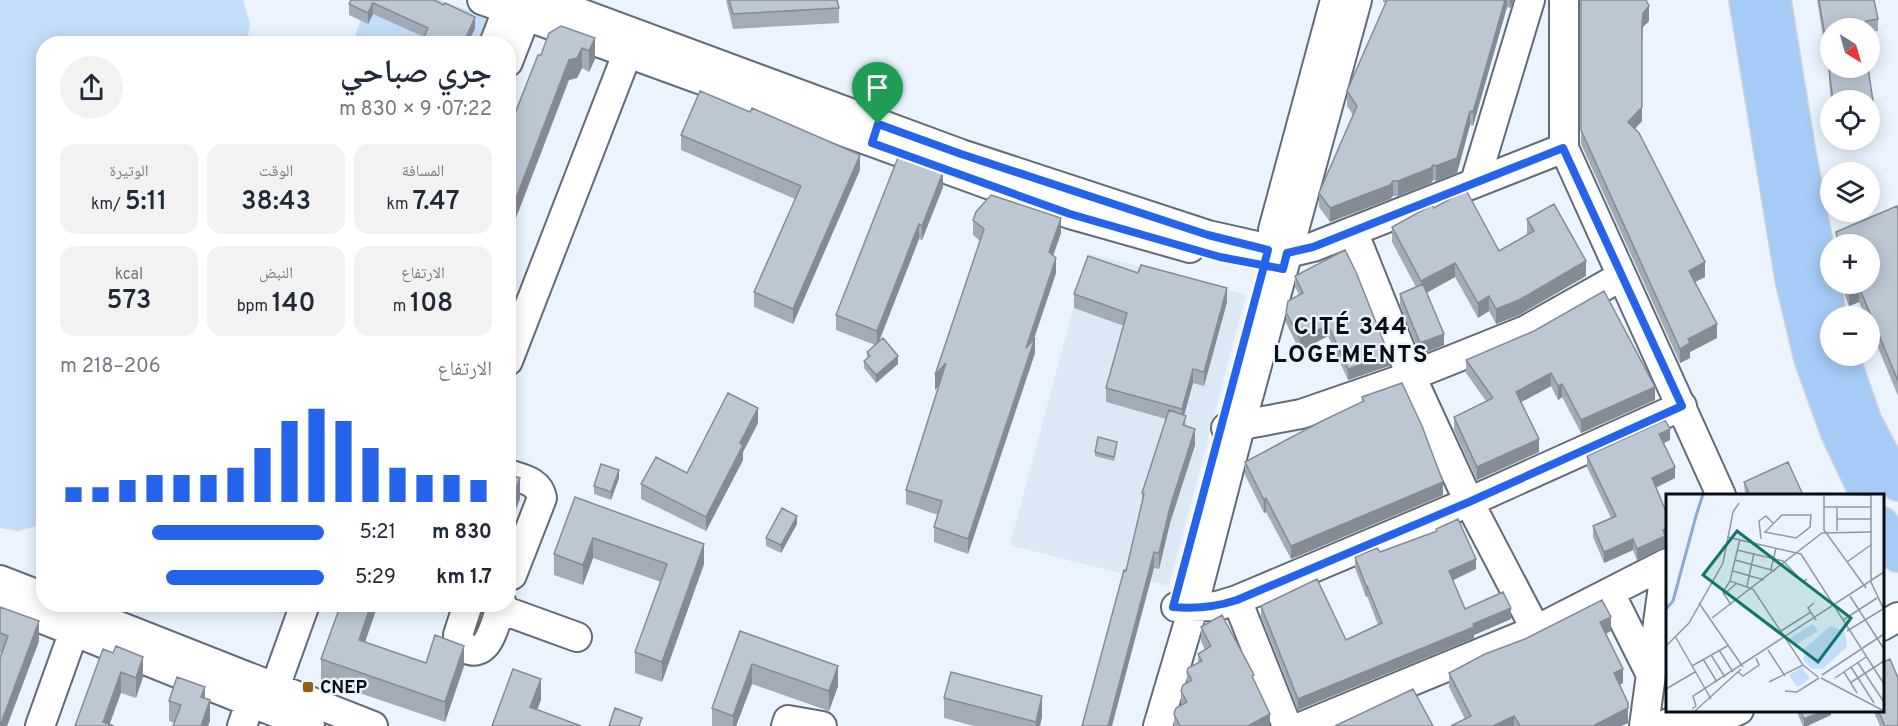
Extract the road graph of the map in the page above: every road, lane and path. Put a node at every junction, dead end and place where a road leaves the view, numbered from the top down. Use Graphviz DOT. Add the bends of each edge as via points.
graph roads {
  1 [pos="1335,0"];
  2 [pos="1357,0"];
  3 [pos="1530,0"];
  4 [pos="1563,0"];
  5 [pos="1746,0"];
  6 [pos="1774,0"];
  7 [pos="517,4"];
  8 [pos="499,36"];
  9 [pos="512,36"];
  10 [pos="631,44"];
  11 [pos="1563,148"];
  12 [pos="1474,182"];
  13 [pos="1353,231"];
  14 [pos="1276,259"];
  15 [pos="1622,276"];
  16 [pos="1828,306"];
  17 [pos="516,340"];
  18 [pos="1845,366"];
  19 [pos="1411,376"];
  20 [pos="1682,406"];
  21 [pos="1230,428"];
  22 [pos="516,477"];
  23 [pos="1898,484"];
  24 [pos="1721,494"];
  25 [pos="1867,494"];
  26 [pos="1469,502"];
  27 [pos="1883,528"];
  28 [pos="1898,555"];
  29 [pos="516,564"];
  30 [pos="1666,565"];
  31 [pos="1666,570"];
  32 [pos="0,580"];
  33 [pos="1610,593"];
  34 [pos="36,594"];
  35 [pos="516,596"];
  36 [pos="1237,600"];
  37 [pos="0,602"];
  38 [pos="1183,608"];
  39 [pos="79,612"];
  40 [pos="283,612"];
  41 [pos="301,612"];
  42 [pos="465,612"];
  43 [pos="498,612"];
  44 [pos="1898,617"];
  45 [pos="1883,625"];
  46 [pos="1536,630"];
  47 [pos="74,632"];
  48 [pos="577,637"];
  49 [pos="1650,673"];
  50 [pos="259,705"];
  51 [pos="1696,711"];
  52 [pos="1737,711"];
  53 [pos="40,726"];
  54 [pos="310,726"];
  55 [pos="373,726"];
  56 [pos="786,726"];
  57 [pos="822,726"];
  58 [pos="1139,726"];
  59 [pos="1158,726"];
  60 [pos="1287,726"];
  61 [pos="1303,726"];
  62 [pos="1644,726"];
  63 [pos="1662,726"];
  64 [pos="1703,726"];
  1 -- 14 [label="street"];
  2 -- 14 [label="street"];
  3 -- 12 [label="street"];
  4 -- 11 [label="street"];
  5 -- 25 [label="main road" via="1794,290 1811,359 1833,421"];
  6 -- 16 [label="main road"];
  7 -- 8 [label="street"];
  7 -- 9 [label="street"];
  7 -- 10 [label="street"];
  10 -- 14 [label="street" via="1220,257"];
  10 -- 17 [label="street"];
  11 -- 12 [label="street"];
  11 -- 15 [label="street"];
  12 -- 13 [label="street"];
  13 -- 14 [label="street"];
  13 -- 19 [label="street"];
  14 -- 21 [label="street"];
  15 -- 19 [label="street" via="1526,330"];
  15 -- 20 [label="street"];
  18 -- 23 [label="main road" via="1865,422"];
  19 -- 21 [label="street" via="1301,414"];
  19 -- 26 [label="street"];
  20 -- 24 [label="street"];
  20 -- 26 [label="street"];
  21 -- 38 [label="street"];
  22 -- 29 [label="street" via="533,483 542,498"];
  26 -- 36 [label="street"];
  26 -- 46 [label="street"];
  27 -- 28 [label="main road"];
  30 -- 33 [label="street"];
  31 -- 49 [label="street"];
  32 -- 34 [label="street"];
  33 -- 46 [label="street"];
  33 -- 49 [label="street"];
  35 -- 48 [label="street"];
  36 -- 38 [label="street" via="1217,606"];
  36 -- 60 [label="street"];
  37 -- 47 [label="street"];
  38 -- 58 [label="street"];
  38 -- 59 [label="street"];
  39 -- 50 [label="street"];
  40 -- 50 [label="street"];
  41 -- 50 [label="street"];
  42 -- 43 [label="street" via="458,635 463,647 474,651 489,641"];
  44 -- 45 [label="street"];
  46 -- 61 [label="street"];
  47 -- 50 [label="street"];
  47 -- 53 [label="street"];
  49 -- 62 [label="street"];
  50 -- 54 [label="street"];
  50 -- 55 [label="street"];
  51 -- 63 [label="street"];
  52 -- 64 [label="street"];
  56 -- 57 [label="street" via="788,720"];
}
